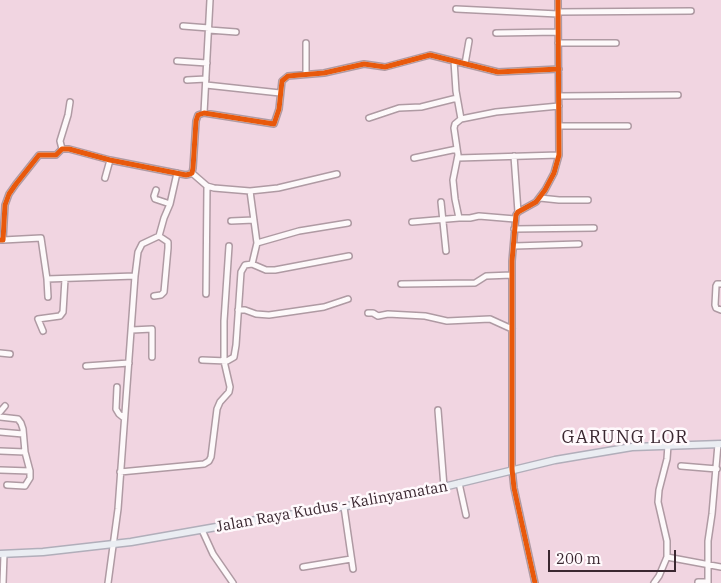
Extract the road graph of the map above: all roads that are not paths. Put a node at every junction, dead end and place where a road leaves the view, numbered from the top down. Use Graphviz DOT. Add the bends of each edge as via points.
graph roads {
  1 [pos="210,0"];
  2 [pos="558,0"];
  3 [pos="456,9"];
  4 [pos="692,11"];
  5 [pos="558,13"];
  6 [pos="183,26"];
  7 [pos="209,29"];
  8 [pos="236,32"];
  9 [pos="558,32"];
  10 [pos="496,33"];
  11 [pos="469,41"];
  12 [pos="306,43"];
  13 [pos="558,43"];
  14 [pos="616,43"];
  15 [pos="176,61"];
  16 [pos="454,61"];
  17 [pos="207,63"];
  18 [pos="465,64"];
  19 [pos="559,69"];
  20 [pos="306,74"];
  21 [pos="206,79"];
  22 [pos="187,80"];
  23 [pos="206,86"];
  24 [pos="280,93"];
  25 [pos="678,95"];
  26 [pos="559,96"];
  27 [pos="457,98"];
  28 [pos="70,102"];
  29 [pos="559,106"];
  30 [pos="204,113"];
  31 [pos="369,118"];
  32 [pos="461,119"];
  33 [pos="559,126"];
  34 [pos="628,126"];
  35 [pos="62,149"];
  36 [pos="457,149"];
  37 [pos="559,155"];
  38 [pos="514,156"];
  39 [pos="414,158"];
  40 [pos="458,158"];
  41 [pos="110,160"];
  42 [pos="177,173"];
  43 [pos="192,173"];
  44 [pos="337,174"];
  45 [pos="105,178"];
  46 [pos="207,186"];
  47 [pos="156,190"];
  48 [pos="250,191"];
  49 [pos="540,198"];
  50 [pos="588,200"];
  51 [pos="441,202"];
  52 [pos="170,204"];
  53 [pos="518,212"];
  54 [pos="459,218"];
  55 [pos="443,219"];
  56 [pos="515,219"];
  57 [pos="254,220"];
  58 [pos="231,222"];
  59 [pos="412,222"];
  60 [pos="348,223"];
  61 [pos="594,228"];
  62 [pos="514,229"];
  63 [pos="159,236"];
  64 [pos="1,240"];
  65 [pos="257,243"];
  66 [pos="579,244"];
  67 [pos="229,246"];
  68 [pos="514,246"];
  69 [pos="446,251"];
  70 [pos="349,256"];
  71 [pos="252,264"];
  72 [pos="512,275"];
  73 [pos="134,276"];
  74 [pos="47,279"];
  75 [pos="65,280"];
  76 [pos="402,284"];
  77 [pos="721,284"];
  78 [pos="206,294"];
  79 [pos="154,296"];
  80 [pos="48,297"];
  81 [pos="348,299"];
  82 [pos="238,310"];
  83 [pos="721,310"];
  84 [pos="368,313"];
  85 [pos="512,329"];
  86 [pos="43,330"];
  87 [pos="132,330"];
  88 [pos="0,353"];
  89 [pos="10,354"];
  90 [pos="152,357"];
  91 [pos="202,360"];
  92 [pos="224,360"];
  93 [pos="129,363"];
  94 [pos="86,366"];
  95 [pos="117,387"];
  96 [pos="4,406"];
  97 [pos="438,410"];
  98 [pos="0,412"];
  99 [pos="0,417"];
  100 [pos="124,418"];
  101 [pos="0,432"];
  102 [pos="24,434"];
  103 [pos="719,444"];
  104 [pos="668,445"];
  105 [pos="0,451"];
  106 [pos="25,452"];
  107 [pos="681,466"];
  108 [pos="512,469"];
  109 [pos="716,469"];
  110 [pos="0,470"];
  111 [pos="30,471"];
  112 [pos="120,472"];
  113 [pos="459,483"];
  114 [pos="7,485"];
  115 [pos="444,487"];
  116 [pos="714,491"];
  117 [pos="721,492"];
  118 [pos="344,507"];
  119 [pos="466,515"];
  120 [pos="202,530"];
  121 [pos="113,545"];
  122 [pos="2,554"];
  123 [pos="667,557"];
  124 [pos="352,559"];
  125 [pos="708,565"];
  126 [pos="303,567"];
  127 [pos="721,567"];
  128 [pos="353,569"];
  129 [pos="698,582"];
  130 [pos="3,583"];
  131 [pos="108,583"];
  132 [pos="233,583"];
  133 [pos="535,583"];
  134 [pos="654,583"];
  135 [pos="708,583"];
  1 -- 7 [label="street"];
  2 -- 5 [label="street"];
  3 -- 5 [label="street"];
  4 -- 5 [label="street"];
  5 -- 9 [label="street"];
  6 -- 7 [label="street"];
  7 -- 8 [label="street"];
  7 -- 17 [label="street"];
  9 -- 10 [label="street"];
  9 -- 13 [label="street"];
  11 -- 18 [label="street"];
  12 -- 20 [label="street"];
  13 -- 14 [label="street"];
  13 -- 19 [label="street"];
  15 -- 17 [label="street"];
  16 -- 18 [label="street"];
  16 -- 20 [label="street" via="425,55 385,67 364,64 333,72"];
  16 -- 27 [label="street"];
  17 -- 21 [label="street"];
  18 -- 19 [label="street" via="498,72"];
  19 -- 26 [label="street"];
  20 -- 24 [label="street" via="284,78"];
  21 -- 22 [label="street"];
  21 -- 23 [label="street"];
  23 -- 24 [label="street"];
  23 -- 30 [label="street"];
  24 -- 30 [label="street" via="279,109 273,124"];
  25 -- 26 [label="street"];
  26 -- 29 [label="street"];
  27 -- 31 [label="street" via="421,107 399,108"];
  27 -- 32 [label="street"];
  28 -- 35 [label="street" via="60,141"];
  29 -- 32 [label="street"];
  29 -- 33 [label="street"];
  30 -- 43 [label="street" via="199,114 196,120"];
  32 -- 36 [label="street" via="454,124"];
  33 -- 34 [label="street"];
  33 -- 37 [label="street"];
  35 -- 41 [label="street" via="69,148"];
  35 -- 64 [label="street" via="56,156 38,156 16,184 5,205"];
  36 -- 39 [label="street"];
  36 -- 40 [label="street"];
  37 -- 38 [label="street"];
  37 -- 49 [label="street" via="551,182"];
  38 -- 40 [label="street"];
  38 -- 53 [label="street"];
  40 -- 54 [label="street" via="453,180"];
  41 -- 42 [label="street"];
  41 -- 45 [label="street"];
  42 -- 43 [label="street"];
  42 -- 52 [label="street"];
  43 -- 46 [label="street"];
  44 -- 48 [label="street"];
  46 -- 48 [label="street"];
  46 -- 78 [label="street"];
  47 -- 52 [label="street" via="155,199"];
  48 -- 57 [label="street"];
  49 -- 50 [label="street"];
  49 -- 53 [label="street"];
  51 -- 55 [label="street"];
  52 -- 63 [label="street"];
  53 -- 56 [label="street"];
  54 -- 55 [label="street"];
  54 -- 56 [label="street"];
  55 -- 59 [label="street"];
  55 -- 69 [label="street"];
  56 -- 62 [label="street"];
  57 -- 58 [label="street"];
  57 -- 65 [label="street"];
  60 -- 65 [label="street"];
  61 -- 62 [label="street"];
  62 -- 68 [label="street"];
  63 -- 73 [label="street" via="140,246"];
  63 -- 79 [label="street" via="168,242 168,248 164,292"];
  64 -- 74 [label="street" via="42,238"];
  65 -- 71 [label="street"];
  66 -- 68 [label="street"];
  67 -- 92 [label="street"];
  68 -- 72 [label="street"];
  70 -- 71 [label="street" via="275,270"];
  71 -- 82 [label="street" via="245,265 241,272"];
  72 -- 76 [label="street" via="484,276 474,283"];
  72 -- 85 [label="street"];
  73 -- 75 [label="street"];
  73 -- 87 [label="street"];
  74 -- 75 [label="street"];
  74 -- 80 [label="street"];
  75 -- 86 [label="street" via="63,312 60,316 38,319"];
  77 -- 83 [label="street" via="716,286 716,308"];
  81 -- 82 [label="street" via="324,307 264,316"];
  82 -- 92 [label="street" via="235,353 231,360"];
  84 -- 85 [label="street" via="378,316 413,315 447,321 490,319"];
  85 -- 108 [label="street"];
  87 -- 90 [label="street" via="152,329"];
  87 -- 93 [label="street"];
  88 -- 89 [label="street"];
  91 -- 92 [label="street"];
  92 -- 112 [label="street" via="230,387 217,409 209,461"];
  93 -- 94 [label="street"];
  93 -- 100 [label="street"];
  95 -- 100 [label="street" via="116,409"];
  96 -- 98 [label="street"];
  97 -- 115 [label="street"];
  99 -- 102 [label="street" via="18,419"];
  100 -- 112 [label="street"];
  101 -- 102 [label="street"];
  102 -- 106 [label="street"];
  103 -- 104 [label="main road, Jalan Raya Kudus - Kalinyamatan"];
  103 -- 109 [label="street"];
  104 -- 108 [label="main road, Jalan Raya Kudus - Kalinyamatan" via="632,447"];
  104 -- 123 [label="street" via="658,502 668,540"];
  105 -- 106 [label="street"];
  106 -- 111 [label="street"];
  107 -- 109 [label="street"];
  108 -- 113 [label="main road, Jalan Raya Kudus - Kalinyamatan"];
  108 -- 133 [label="street"];
  109 -- 116 [label="street"];
  110 -- 111 [label="street"];
  111 -- 114 [label="street" via="25,486"];
  112 -- 121 [label="street"];
  113 -- 115 [label="main road, Jalan Raya Kudus - Kalinyamatan"];
  113 -- 119 [label="street"];
  115 -- 118 [label="main road, Jalan Raya Kudus - Kalinyamatan"];
  116 -- 117 [label="street"];
  116 -- 125 [label="street"];
  118 -- 120 [label="main road, Jalan Raya Kudus - Kalinyamatan"];
  118 -- 124 [label="street"];
  120 -- 121 [label="main road, Jalan Raya Kudus - Kalinyamatan"];
  120 -- 132 [label="street" via="213,554"];
  121 -- 122 [label="main road, Jalan Raya Kudus - Kalinyamatan"];
  121 -- 131 [label="street"];
  122 -- 130 [label="street"];
  123 -- 125 [label="street"];
  123 -- 134 [label="street"];
  124 -- 126 [label="street"];
  124 -- 128 [label="street"];
  125 -- 127 [label="street"];
  125 -- 135 [label="street"];
  129 -- 135 [label="street"];
}
